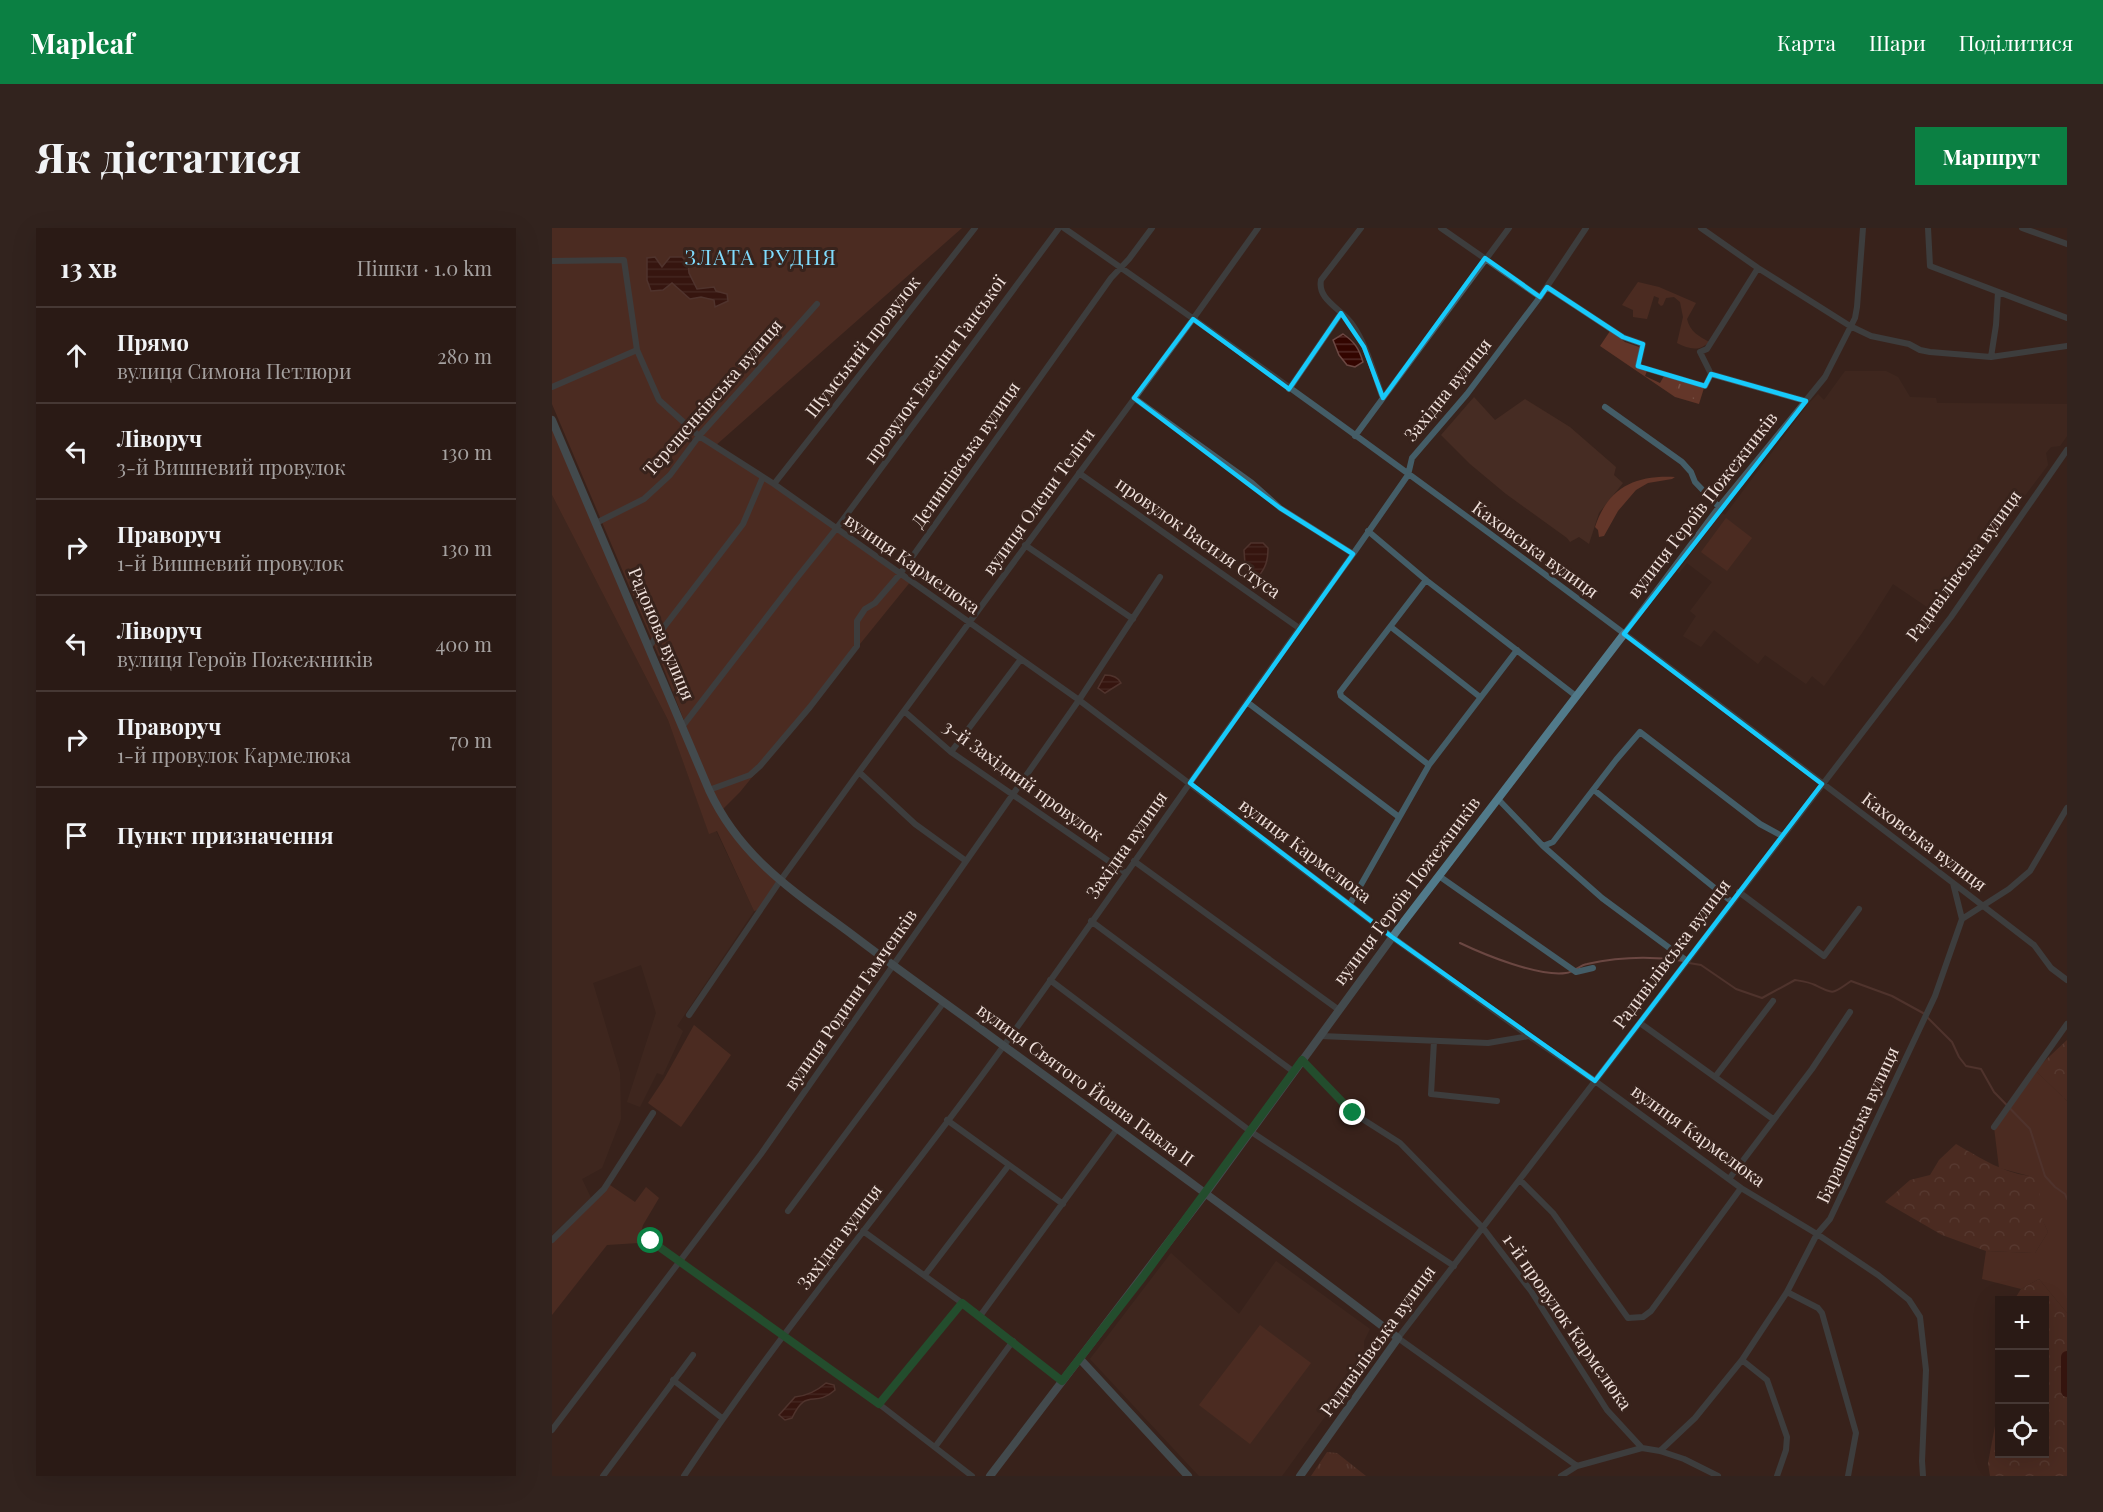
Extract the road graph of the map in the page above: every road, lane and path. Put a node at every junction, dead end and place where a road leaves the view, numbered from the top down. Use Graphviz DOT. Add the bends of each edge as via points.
graph roads {
  1 [pos="975,228"];
  2 [pos="1059,228"];
  3 [pos="1064,228"];
  4 [pos="1152,228"];
  5 [pos="1258,228"];
  6 [pos="1361,228"];
  7 [pos="1441,228"];
  8 [pos="1509,228"];
  9 [pos="1586,228"];
  10 [pos="1701,228"];
  11 [pos="1863,228"];
  12 [pos="1928,228"];
  13 [pos="2022,228"];
  14 [pos="2030,229"];
  15 [pos="2067,244"];
  16 [pos="1485,258"];
  17 [pos="552,261"];
  18 [pos="1120,267"];
  19 [pos="1758,268"];
  20 [pos="1547,287"];
  21 [pos="1998,292"];
  22 [pos="1540,297"];
  23 [pos="817,303"];
  24 [pos="1341,312"];
  25 [pos="2067,318"];
  26 [pos="1193,319"];
  27 [pos="1850,326"];
  28 [pos="2067,346"];
  29 [pos="637,350"];
  30 [pos="1991,357"];
  31 [pos="1711,374"];
  32 [pos="552,387"];
  33 [pos="1289,389"];
  34 [pos="1134,398"];
  35 [pos="1383,398"];
  36 [pos="1806,401"];
  37 [pos="1605,407"];
  38 [pos="552,420"];
  39 [pos="699,436"];
  40 [pos="1355,436"];
  41 [pos="2067,450"];
  42 [pos="1079,473"];
  43 [pos="1408,475"];
  44 [pos="764,477"];
  45 [pos="774,484"];
  46 [pos="1719,507"];
  47 [pos="596,523"];
  48 [pos="836,529"];
  49 [pos="1368,531"];
  50 [pos="1025,545"];
  51 [pos="1353,554"];
  52 [pos="900,574"];
  53 [pos="1160,577"];
  54 [pos="1426,580"];
  55 [pos="1133,619"];
  56 [pos="969,622"];
  57 [pos="1391,627"];
  58 [pos="1299,628"];
  59 [pos="1624,634"];
  60 [pos="648,648"];
  61 [pos="1517,650"];
  62 [pos="1022,659"];
  63 [pos="1576,696"];
  64 [pos="1480,697"];
  65 [pos="1079,700"];
  66 [pos="1247,702"];
  67 [pos="904,711"];
  68 [pos="682,727"];
  69 [pos="951,752"];
  70 [pos="1429,765"];
  71 [pos="859,772"];
  72 [pos="1190,783"];
  73 [pos="1822,784"];
  74 [pos="709,790"];
  75 [pos="1594,790"];
  76 [pos="1013,794"];
  77 [pos="1497,799"];
  78 [pos="2066,812"];
  79 [pos="1398,818"];
  80 [pos="1782,836"];
  81 [pos="1543,846"];
  82 [pos="751,855"];
  83 [pos="966,861"];
  84 [pos="1134,861"];
  85 [pos="1126,873"];
  86 [pos="1439,876"];
  87 [pos="780,881"];
  88 [pos="1953,883"];
  89 [pos="1739,892"];
  90 [pos="1732,902"];
  91 [pos="1350,904"];
  92 [pos="1983,905"];
  93 [pos="1859,909"];
  94 [pos="1962,919"];
  95 [pos="1091,921"];
  96 [pos="1392,938"];
  97 [pos="1687,961"];
  98 [pos="893,966"];
  99 [pos="1593,968"];
  100 [pos="1050,980"];
  101 [pos="2067,980"];
  102 [pos="1773,1001"];
  103 [pos="944,1002"];
  104 [pos="1339,1010"];
  105 [pos="1850,1012"];
  106 [pos="689,1015"];
  107 [pos="1640,1023"];
  108 [pos="2067,1024"];
  109 [pos="1321,1036"];
  110 [pos="1529,1036"];
  111 [pos="1434,1041"];
  112 [pos="1004,1046"];
  113 [pos="1302,1060"];
  114 [pos="1294,1072"];
  115 [pos="1715,1077"];
  116 [pos="1595,1081"];
  117 [pos="1497,1101"];
  118 [pos="653,1113"];
  119 [pos="1773,1119"];
  120 [pos="947,1120"];
  121 [pos="1994,1127"];
  122 [pos="1117,1129"];
  123 [pos="1250,1131"];
  124 [pos="1009,1165"];
  125 [pos="1729,1179"];
  126 [pos="1520,1180"];
  127 [pos="1741,1188"];
  128 [pos="1205,1194"];
  129 [pos="1063,1204"];
  130 [pos="788,1211"];
  131 [pos="1483,1228"];
  132 [pos="863,1231"];
  133 [pos="1817,1234"];
  134 [pos="552,1240"];
  135 [pos="651,1241"];
  136 [pos="679,1260"];
  137 [pos="1454,1266"];
  138 [pos="925,1275"];
  139 [pos="1787,1292"];
  140 [pos="962,1303"];
  141 [pos="980,1316"];
  142 [pos="783,1336"];
  143 [pos="1398,1338"];
  144 [pos="1013,1341"];
  145 [pos="693,1355"];
  146 [pos="1080,1359"];
  147 [pos="1742,1360"];
  148 [pos="673,1380"];
  149 [pos="1062,1381"];
  150 [pos="879,1404"];
  151 [pos="722,1418"];
  152 [pos="552,1430"];
  153 [pos="935,1447"];
  154 [pos="1641,1448"];
  155 [pos="1660,1451"];
  156 [pos="1577,1467"];
  157 [pos="603,1476"];
  158 [pos="684,1476"];
  159 [pos="972,1476"];
  160 [pos="990,1476"];
  161 [pos="1188,1476"];
  162 [pos="1300,1476"];
  163 [pos="1561,1476"];
  164 [pos="1718,1476"];
  165 [pos="1777,1476"];
  166 [pos="1848,1476"];
  167 [pos="1923,1476"];
  1 -- 45 [label="street, Шумський провулок"];
  2 -- 48 [label="street, провулок Евеліни Ганської"];
  3 -- 18 [label="street, Каховська вулиця"];
  4 -- 18 [label="street, Денишівська вулиця"];
  5 -- 26 [label="street, вулиця Олени Теліги"];
  6 -- 24 [label="street" via="1319,288"];
  7 -- 16 [label="street"];
  8 -- 16 [label="street"];
  9 -- 20 [label="street, Західна вулиця"];
  10 -- 19 [label="street"];
  11 -- 27 [label="street, вулиця Героїв Пожежників" via="1857,307"];
  12 -- 21 [label="street" via="1930,266"];
  13 -- 14 [label="street"];
  14 -- 15 [label="street"];
  16 -- 22 [label="street"];
  16 -- 35 [label="street"];
  17 -- 29 [label="street, вулиця Кармелюка" via="624,260"];
  18 -- 26 [label="street, Каховська вулиця"];
  18 -- 52 [label="street, Денишівська вулиця"];
  19 -- 27 [label="street"];
  19 -- 31 [label="street" via="1707,349 1700,352"];
  20 -- 22 [label="street, Західна вулиця"];
  20 -- 31 [label="street" via="1623,337 1643,344 1638,366 1705,386"];
  21 -- 25 [label="street"];
  21 -- 30 [label="street"];
  22 -- 43 [label="street, Західна вулиця" via="1467,394 1412,458"];
  23 -- 39 [label="street, Терещенківська вулиця"];
  24 -- 33 [label="street"];
  24 -- 35 [label="street" via="1352,323 1364,347"];
  26 -- 33 [label="street, Каховська вулиця"];
  26 -- 34 [label="street, вулиця Олени Теліги"];
  27 -- 30 [label="street" via="1920,350"];
  27 -- 36 [label="street, вулиця Героїв Пожежників" via="1825,377"];
  28 -- 30 [label="street"];
  29 -- 32 [label="street"];
  29 -- 39 [label="street, вулиця Кармелюка" via="659,400"];
  31 -- 36 [label="street"];
  33 -- 40 [label="street, Каховська вулиця"];
  34 -- 42 [label="street, вулиця Олени Теліги"];
  34 -- 51 [label="street" via="1252,483 1280,508"];
  35 -- 40 [label="street"];
  36 -- 46 [label="street, вулиця Героїв Пожежників"];
  37 -- 46 [label="street" via="1682,462"];
  38 -- 47 [label="street, Радонова вулиця"];
  39 -- 44 [label="street, вулиця Кармелюка"];
  39 -- 47 [label="street, Терещенківська вулиця" via="670,475 644,499"];
  40 -- 43 [label="street, Каховська вулиця"];
  41 -- 73 [label="street, Радивілівська вулиця" via="1951,616"];
  42 -- 50 [label="street, вулиця Олени Теліги"];
  42 -- 58 [label="street, провулок Василя Стуса"];
  43 -- 49 [label="street, Західна вулиця"];
  43 -- 59 [label="street, Каховська вулиця"];
  44 -- 45 [label="street, вулиця Кармелюка"];
  44 -- 60 [label="street" via="743,524"];
  45 -- 48 [label="street, вулиця Кармелюка"];
  46 -- 59 [label="street, вулиця Героїв Пожежників"];
  47 -- 60 [label="street, Радонова вулиця"];
  48 -- 52 [label="street, вулиця Кармелюка"];
  48 -- 68 [label="street, провулок Евеліни Ганської"];
  49 -- 51 [label="street, Західна вулиця"];
  49 -- 54 [label="street"];
  50 -- 55 [label="street"];
  50 -- 56 [label="street, вулиця Олени Теліги"];
  51 -- 58 [label="street, Західна вулиця"];
  52 -- 56 [label="street, вулиця Кармелюка"];
  52 -- 74 [label="street, Денишівська вулиця" via="857,621 857,646 760,766 750,775"];
  53 -- 55 [label="street, вулиця Родини Гамченків"];
  54 -- 57 [label="street"];
  54 -- 61 [label="street"];
  55 -- 65 [label="street, вулиця Родини Гамченків"];
  56 -- 62 [label="street, вулиця Кармелюка"];
  56 -- 67 [label="street, вулиця Олени Теліги"];
  57 -- 64 [label="street"];
  57 -- 70 [label="street" via="1340,694"];
  58 -- 66 [label="street, Західна вулиця"];
  59 -- 63 [label="street, вулиця Героїв Пожежників"];
  59 -- 73 [label="street, Каховська вулиця"];
  60 -- 68 [label="street, Радонова вулиця"];
  61 -- 63 [label="street"];
  61 -- 64 [label="street"];
  62 -- 65 [label="street, вулиця Кармелюка"];
  62 -- 69 [label="street"];
  63 -- 77 [label="street, вулиця Героїв Пожежників"];
  64 -- 70 [label="street"];
  65 -- 72 [label="street, вулиця Кармелюка"];
  65 -- 76 [label="street, вулиця Родини Гамченків"];
  66 -- 72 [label="street, Західна вулиця"];
  66 -- 79 [label="street"];
  67 -- 69 [label="street, 3-й Західний провулок"];
  67 -- 71 [label="street, вулиця Олени Теліги"];
  68 -- 74 [label="street, Радонова вулиця"];
  69 -- 76 [label="street, 3-й Західний провулок"];
  70 -- 79 [label="street"];
  71 -- 83 [label="street" via="915,824"];
  71 -- 87 [label="street, вулиця Олени Теліги"];
  72 -- 84 [label="street, Західна вулиця"];
  72 -- 91 [label="street, вулиця Кармелюка"];
  73 -- 80 [label="street, Радивілівська вулиця"];
  73 -- 88 [label="street, Каховська вулиця"];
  74 -- 82 [label="street, Радонова вулиця"];
  75 -- 80 [label="street" via="1640,732 1760,824"];
  75 -- 81 [label="street" via="1553,842"];
  75 -- 90 [label="street"];
  76 -- 83 [label="street, вулиця Родини Гамченків"];
  76 -- 85 [label="street, 3-й Західний провулок"];
  77 -- 81 [label="street"];
  77 -- 86 [label="street, вулиця Героїв Пожежників"];
  78 -- 92 [label="street" via="2030,871"];
  79 -- 91 [label="street"];
  80 -- 89 [label="street, Радивілівська вулиця"];
  81 -- 97 [label="street" via="1602,898"];
  82 -- 87 [label="street, вулиця Святого Йоана Павла II"];
  83 -- 98 [label="street, вулиця Родини Гамченків"];
  84 -- 85 [label="street, Західна вулиця"];
  84 -- 104 [label="street"];
  85 -- 95 [label="street, Західна вулиця"];
  86 -- 96 [label="street, вулиця Героїв Пожежників"];
  86 -- 99 [label="street" via="1576,972"];
  87 -- 98 [label="street, вулиця Святого Йоана Павла II"];
  87 -- 106 [label="street, вулиця Олени Теліги"];
  88 -- 92 [label="street, Каховська вулиця"];
  88 -- 94 [label="street"];
  89 -- 90 [label="street, Радивілівська вулиця"];
  89 -- 93 [label="street" via="1824,956"];
  90 -- 97 [label="street, Радивілівська вулиця"];
  91 -- 96 [label="street, вулиця Кармелюка"];
  92 -- 94 [label="street"];
  92 -- 101 [label="street, Каховська вулиця" via="2034,945 2051,968"];
  94 -- 133 [label="street, Барашівська вулиця" via="1935,996 1830,1219"];
  95 -- 100 [label="street, Західна вулиця"];
  95 -- 114 [label="street"];
  96 -- 104 [label="street, вулиця Героїв Пожежників"];
  96 -- 110 [label="street, вулиця Кармелюка"];
  97 -- 107 [label="street, Радивілівська вулиця"];
  98 -- 103 [label="street, вулиця Святого Йоана Павла II"];
  98 -- 136 [label="street, вулиця Родини Гамченків" via="761,1154"];
  100 -- 112 [label="street, Західна вулиця"];
  100 -- 123 [label="street"];
  102 -- 115 [label="street"];
  103 -- 112 [label="street, вулиця Святого Йоана Павла II"];
  103 -- 130 [label="street"];
  104 -- 109 [label="street, вулиця Героїв Пожежників"];
  105 -- 119 [label="street" via="1812,1070"];
  107 -- 115 [label="street"];
  107 -- 116 [label="street, Радивілівська вулиця"];
  108 -- 121 [label="street"];
  109 -- 111 [label="street"];
  109 -- 113 [label="street, вулиця Героїв Пожежників"];
  110 -- 111 [label="street" via="1488,1043"];
  110 -- 116 [label="street, вулиця Кармелюка"];
  111 -- 117 [label="street" via="1431,1094"];
  112 -- 120 [label="street, Західна вулиця"];
  112 -- 122 [label="street, вулиця Святого Йоана Павла II"];
  113 -- 114 [label="street, вулиця Героїв Пожежників"];
  113 -- 131 [label="street, 1-й провулок Кармелюка" via="1353,1113 1400,1143"];
  114 -- 123 [label="street, вулиця Героїв Пожежників"];
  115 -- 119 [label="street"];
  116 -- 125 [label="street, вулиця Кармелюка"];
  116 -- 126 [label="street, Радивілівська вулиця"];
  118 -- 134 [label="street" via="604,1189"];
  119 -- 125 [label="street"];
  120 -- 124 [label="street"];
  120 -- 132 [label="street, Західна вулиця"];
  122 -- 128 [label="street, вулиця Святого Йоана Павла II"];
  122 -- 129 [label="street"];
  123 -- 128 [label="street, вулиця Героїв Пожежників"];
  123 -- 137 [label="street"];
  124 -- 129 [label="street"];
  124 -- 138 [label="street"];
  125 -- 127 [label="street, вулиця Кармелюка"];
  126 -- 127 [label="street" via="1552,1213 1628,1318 1643,1317 1651,1311"];
  126 -- 131 [label="street, Радивілівська вулиця"];
  127 -- 133 [label="street, вулиця Кармелюка"];
  128 -- 143 [label="street, вулиця Святого Йоана Павла II"];
  128 -- 146 [label="street, вулиця Героїв Пожежників"];
  129 -- 141 [label="street"];
  131 -- 137 [label="street, Радивілівська вулиця"];
  131 -- 154 [label="street, 1-й провулок Кармелюка" via="1531,1291 1607,1410"];
  132 -- 138 [label="street"];
  132 -- 142 [label="street, Західна вулиця"];
  133 -- 139 [label="street, Барашівська вулиця"];
  133 -- 167 [label="street, вулиця Кармелюка" via="1909,1300 1920,1317 1926,1370"];
  135 -- 136 [label="street"];
  136 -- 142 [label="street"];
  136 -- 152 [label="street, вулиця Родини Гамченків"];
  137 -- 143 [label="street, Радивілівська вулиця"];
  138 -- 140 [label="street"];
  139 -- 147 [label="street, Барашівська вулиця"];
  139 -- 166 [label="street" via="1822,1313 1856,1433"];
  140 -- 141 [label="street"];
  140 -- 150 [label="street"];
  141 -- 144 [label="street"];
  142 -- 150 [label="street"];
  142 -- 151 [label="street, Західна вулиця"];
  143 -- 156 [label="street, вулиця Святого Йоана Павла II"];
  143 -- 162 [label="street, Радивілівська вулиця"];
  144 -- 149 [label="street"];
  144 -- 153 [label="street"];
  145 -- 148 [label="street"];
  146 -- 149 [label="street, вулиця Героїв Пожежників"];
  146 -- 161 [label="street"];
  147 -- 155 [label="street, Барашівська вулиця" via="1695,1418"];
  147 -- 165 [label="street" via="1767,1380 1787,1437"];
  148 -- 151 [label="street"];
  148 -- 157 [label="street"];
  149 -- 160 [label="street, вулиця Героїв Пожежників"];
  150 -- 153 [label="street"];
  151 -- 158 [label="street, Західна вулиця"];
  153 -- 159 [label="street"];
  154 -- 155 [label="street"];
  154 -- 156 [label="street"];
  155 -- 164 [label="street"];
  156 -- 163 [label="street"];
}
